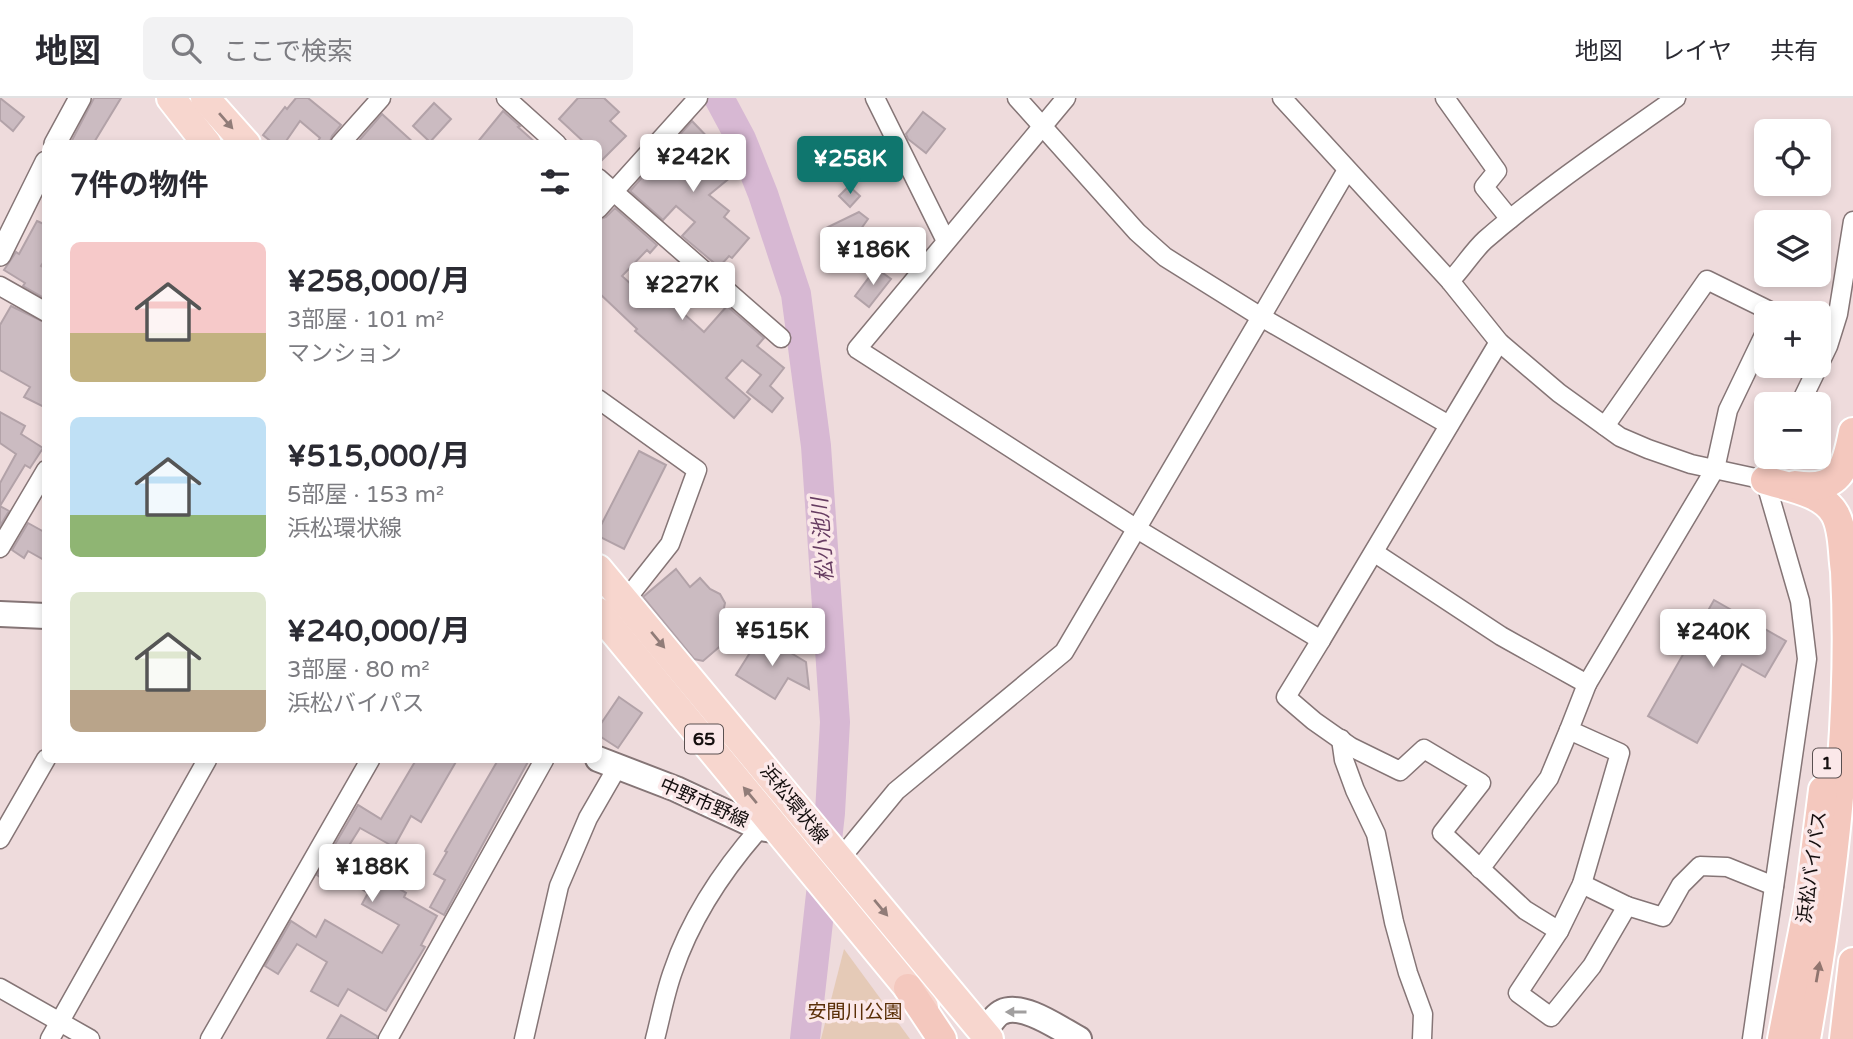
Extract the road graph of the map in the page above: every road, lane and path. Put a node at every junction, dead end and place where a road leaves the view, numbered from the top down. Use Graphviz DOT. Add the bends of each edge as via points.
graph roads {
  1 [pos="80,98"];
  2 [pos="171,98"];
  3 [pos="205,98"];
  4 [pos="381,98"];
  5 [pos="506,98"];
  6 [pos="698,98"];
  7 [pos="875,98"];
  8 [pos="1017,98"];
  9 [pos="1066,98"];
  10 [pos="1445,98"];
  11 [pos="1676,98"];
  12 [pos="1285,99"];
  13 [pos="1043,126"];
  14 [pos="57,140"];
  15 [pos="204,140"];
  16 [pos="242,140"];
  17 [pos="344,140"];
  18 [pos="553,140"];
  19 [pos="42,170"];
  20 [pos="1347,170"];
  21 [pos="602,181"];
  22 [pos="615,191"];
  23 [pos="602,205"];
  24 [pos="1510,219"];
  25 [pos="1853,221"];
  26 [pos="946,241"];
  27 [pos="0,255"];
  28 [pos="1450,281"];
  29 [pos="0,286"];
  30 [pos="1754,303"];
  31 [pos="42,310"];
  32 [pos="1261,317"];
  33 [pos="781,338"];
  34 [pos="1499,342"];
  35 [pos="1754,356"];
  36 [pos="1806,392"];
  37 [pos="602,403"];
  38 [pos="1449,425"];
  39 [pos="1605,426"];
  40 [pos="1850,445"];
  41 [pos="1754,468"];
  42 [pos="1715,469"];
  43 [pos="1770,469"];
  44 [pos="1772,469"];
  45 [pos="1772,469"];
  46 [pos="42,477"];
  47 [pos="1137,529"];
  48 [pos="0,548"];
  49 [pos="1375,553"];
  50 [pos="602,574"];
  51 [pos="625,601"];
  52 [pos="0,614"];
  53 [pos="42,616"];
  54 [pos="602,617"];
  55 [pos="1852,618"];
  56 [pos="1321,640"];
  57 [pos="1587,684"];
  58 [pos="1569,730"];
  59 [pos="1341,739"];
  60 [pos="44,763"];
  61 [pos="205,763"];
  62 [pos="368,763"];
  63 [pos="542,763"];
  64 [pos="608,763"];
  65 [pos="812,826"];
  66 [pos="770,830"];
  67 [pos="0,839"];
  68 [pos="839,857"];
  69 [pos="1480,869"];
  70 [pos="1582,884"];
  71 [pos="1774,886"];
  72 [pos="1627,906"];
  73 [pos="1559,931"];
  74 [pos="1853,962"];
  75 [pos="0,988"];
  76 [pos="908,988"];
  77 [pos="60,1021"];
  78 [pos="1846,1027"];
  79 [pos="987,1036"];
  80 [pos="50,1039"];
  81 [pos="90,1039"];
  82 [pos="210,1039"];
  83 [pos="388,1039"];
  84 [pos="524,1039"];
  85 [pos="655,1039"];
  86 [pos="942,1039"];
  87 [pos="951,1039"];
  88 [pos="1079,1039"];
  89 [pos="1422,1039"];
  90 [pos="1752,1039"];
  91 [pos="1782,1039"];
  92 [pos="1806,1039"];
  1 -- 14 [label="street"];
  2 -- 15 [label="main road"];
  3 -- 16 [label="main road, one-way"];
  4 -- 17 [label="street"];
  5 -- 18 [label="street"];
  6 -- 22 [label="street"];
  7 -- 26 [label="street"];
  8 -- 13 [label="street"];
  9 -- 13 [label="street"];
  10 -- 24 [label="street" via="1497,171 1484,187"];
  11 -- 24 [label="street"];
  12 -- 20 [label="street"];
  13 -- 26 [label="street"];
  13 -- 32 [label="street" via="1165,257"];
  19 -- 27 [label="street"];
  20 -- 28 [label="street"];
  20 -- 32 [label="street"];
  21 -- 22 [label="street"];
  22 -- 23 [label="street"];
  22 -- 33 [label="street"];
  24 -- 28 [label="street"];
  25 -- 36 [label="street" via="1838,314"];
  26 -- 47 [label="street" via="857,349"];
  28 -- 34 [label="street"];
  29 -- 31 [label="street"];
  30 -- 39 [label="street" via="1707,280"];
  32 -- 38 [label="street"];
  32 -- 47 [label="street"];
  34 -- 38 [label="street"];
  34 -- 39 [label="street"];
  35 -- 42 [label="street" via="1728,410"];
  37 -- 51 [label="street" via="697,470 670,544"];
  38 -- 49 [label="street"];
  39 -- 42 [label="street" via="1648,449"];
  40 -- 44 [label="highway" via="1841,474 1821,486 1803,486"];
  41 -- 42 [label="street"];
  42 -- 57 [label="street"];
  43 -- 71 [label="street" via="1800,601 1807,659"];
  45 -- 55 [label="highway" via="1835,512"];
  46 -- 48 [label="street"];
  47 -- 56 [label="street"];
  47 -- 68 [label="street" via="1064,652 896,791"];
  49 -- 56 [label="street"];
  49 -- 57 [label="street" via="1501,636"];
  50 -- 51 [label="main road, 浜松環状線 / 65"];
  51 -- 65 [label="main road, 浜松環状線 / 65, one-way"];
  52 -- 53 [label="main road"];
  66 -- 54 [label="main road, 浜松環状線 / 65, one-way"];
  55 -- 91 [label="highway, 浜松バイパス / 1" via="1833,713 1809,901"];
  92 -- 55 [label="highway, 1, one-way" via="1830,902 1845,767"];
  56 -- 59 [label="street" via="1286,697"];
  57 -- 58 [label="street"];
  58 -- 69 [label="street" via="1549,778"];
  58 -- 70 [label="street" via="1620,753"];
  59 -- 69 [label="street" via="1400,771 1424,749 1480,783 1442,833"];
  59 -- 89 [label="street" via="1355,790 1376,834 1394,922 1423,1014"];
  60 -- 67 [label="street"];
  61 -- 77 [label="street"];
  62 -- 82 [label="street"];
  63 -- 83 [label="street"];
  64 -- 66 [label="main road, 中野市野線"];
  64 -- 84 [label="street" via="559,886"];
  65 -- 66 [label="main road"];
  65 -- 68 [label="main road, 浜松環状線 / 65"];
  66 -- 76 [label="main road, 浜松環状線 / 65" via="809,867"];
  66 -- 85 [label="street" via="739,852 691,925"];
  68 -- 79 [label="main road, 浜松環状線 / 65, one-way"];
  69 -- 73 [label="street" via="1525,910"];
  70 -- 72 [label="street"];
  70 -- 73 [label="street"];
  71 -- 72 [label="street" via="1727,867 1700,866 1681,885 1663,917"];
  71 -- 90 [label="street"];
  72 -- 73 [label="street" via="1592,966 1551,1017 1518,993"];
  74 -- 78 [label="highway"];
  75 -- 77 [label="street"];
  76 -- 86 [label="highway"];
  76 -- 87 [label="main road, 浜松環状線 / 65"];
  77 -- 80 [label="street"];
  77 -- 81 [label="street"];
  88 -- 79 [label="main road, one-way" via="1013,1009 1000,1012"];
}
